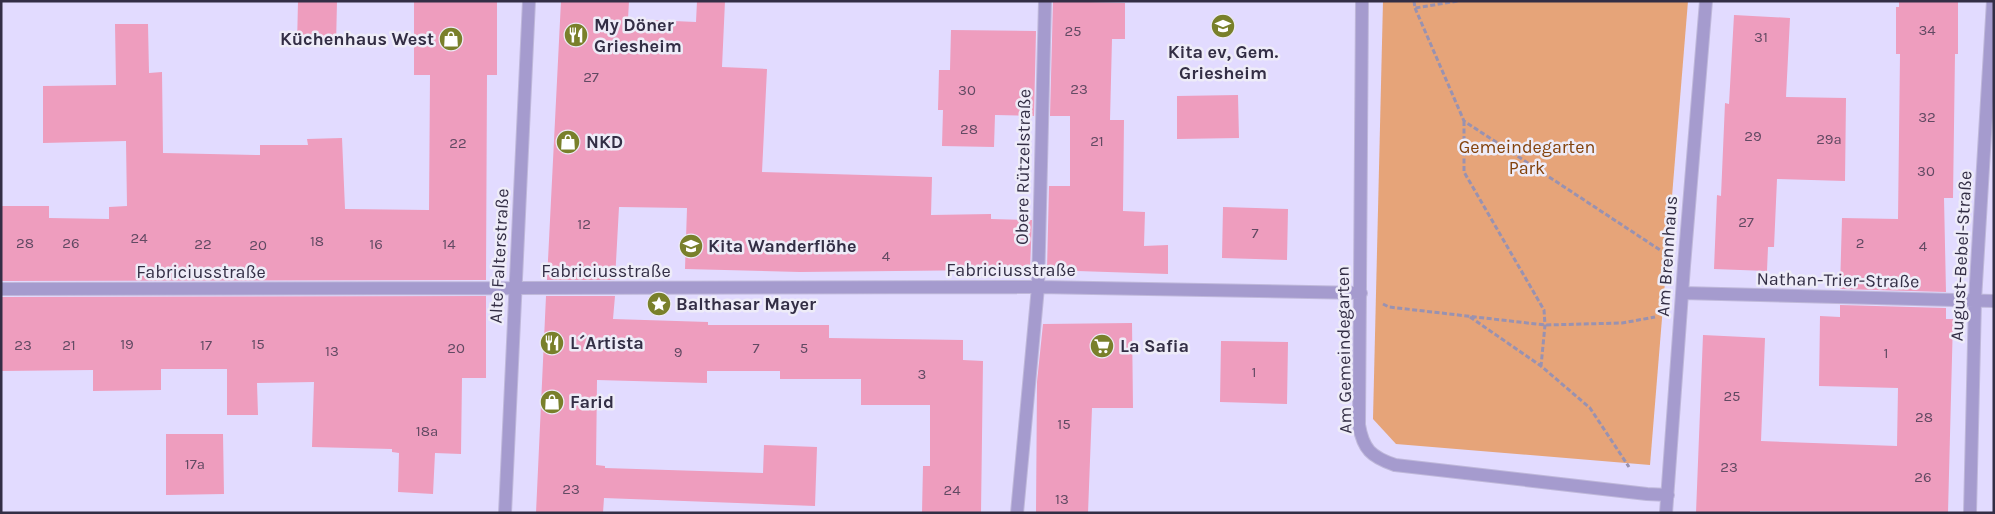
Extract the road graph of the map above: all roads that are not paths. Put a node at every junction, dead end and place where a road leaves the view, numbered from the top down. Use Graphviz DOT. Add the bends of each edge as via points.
graph roads {
  1 [pos="529,1"];
  2 [pos="1045,1"];
  3 [pos="1362,1"];
  4 [pos="1706,1"];
  5 [pos="1993,1"];
  6 [pos="1038,287"];
  7 [pos="515,289"];
  8 [pos="1,290"];
  9 [pos="1360,293"];
  10 [pos="1682,293"];
  11 [pos="1975,300"];
  12 [pos="1994,300"];
  13 [pos="1668,495"];
  14 [pos="504,513"];
  15 [pos="1017,513"];
  16 [pos="1666,513"];
  17 [pos="1970,513"];
  1 -- 7 [label="street, Alte Falterstraße"];
  2 -- 6 [label="street, Obere Rützelstraße"];
  3 -- 9 [label="street, Am Gemeindegarten"];
  4 -- 10 [label="street, Am Brennhaus"];
  5 -- 11 [label="street, August-Bebel-Straße"];
  6 -- 7 [label="street, Fabriciusstraße"];
  6 -- 9 [label="street, Fabriciusstraße"];
  6 -- 15 [label="street, Obere Rützelstraße"];
  7 -- 8 [label="street, Fabriciusstraße"];
  7 -- 14 [label="street, Alte Falterstraße"];
  9 -- 13 [label="street, Am Gemeindegarten" via="1359,425 1362,440 1380,460 1395,465"];
  10 -- 11 [label="street, Nathan-Trier-Straße"];
  10 -- 13 [label="street, Am Brennhaus"];
  11 -- 12 [label="street, Nathan-Trier-Straße"];
  11 -- 17 [label="street, August-Bebel-Straße"];
  13 -- 16 [label="street, Am Brennhaus"];
}
